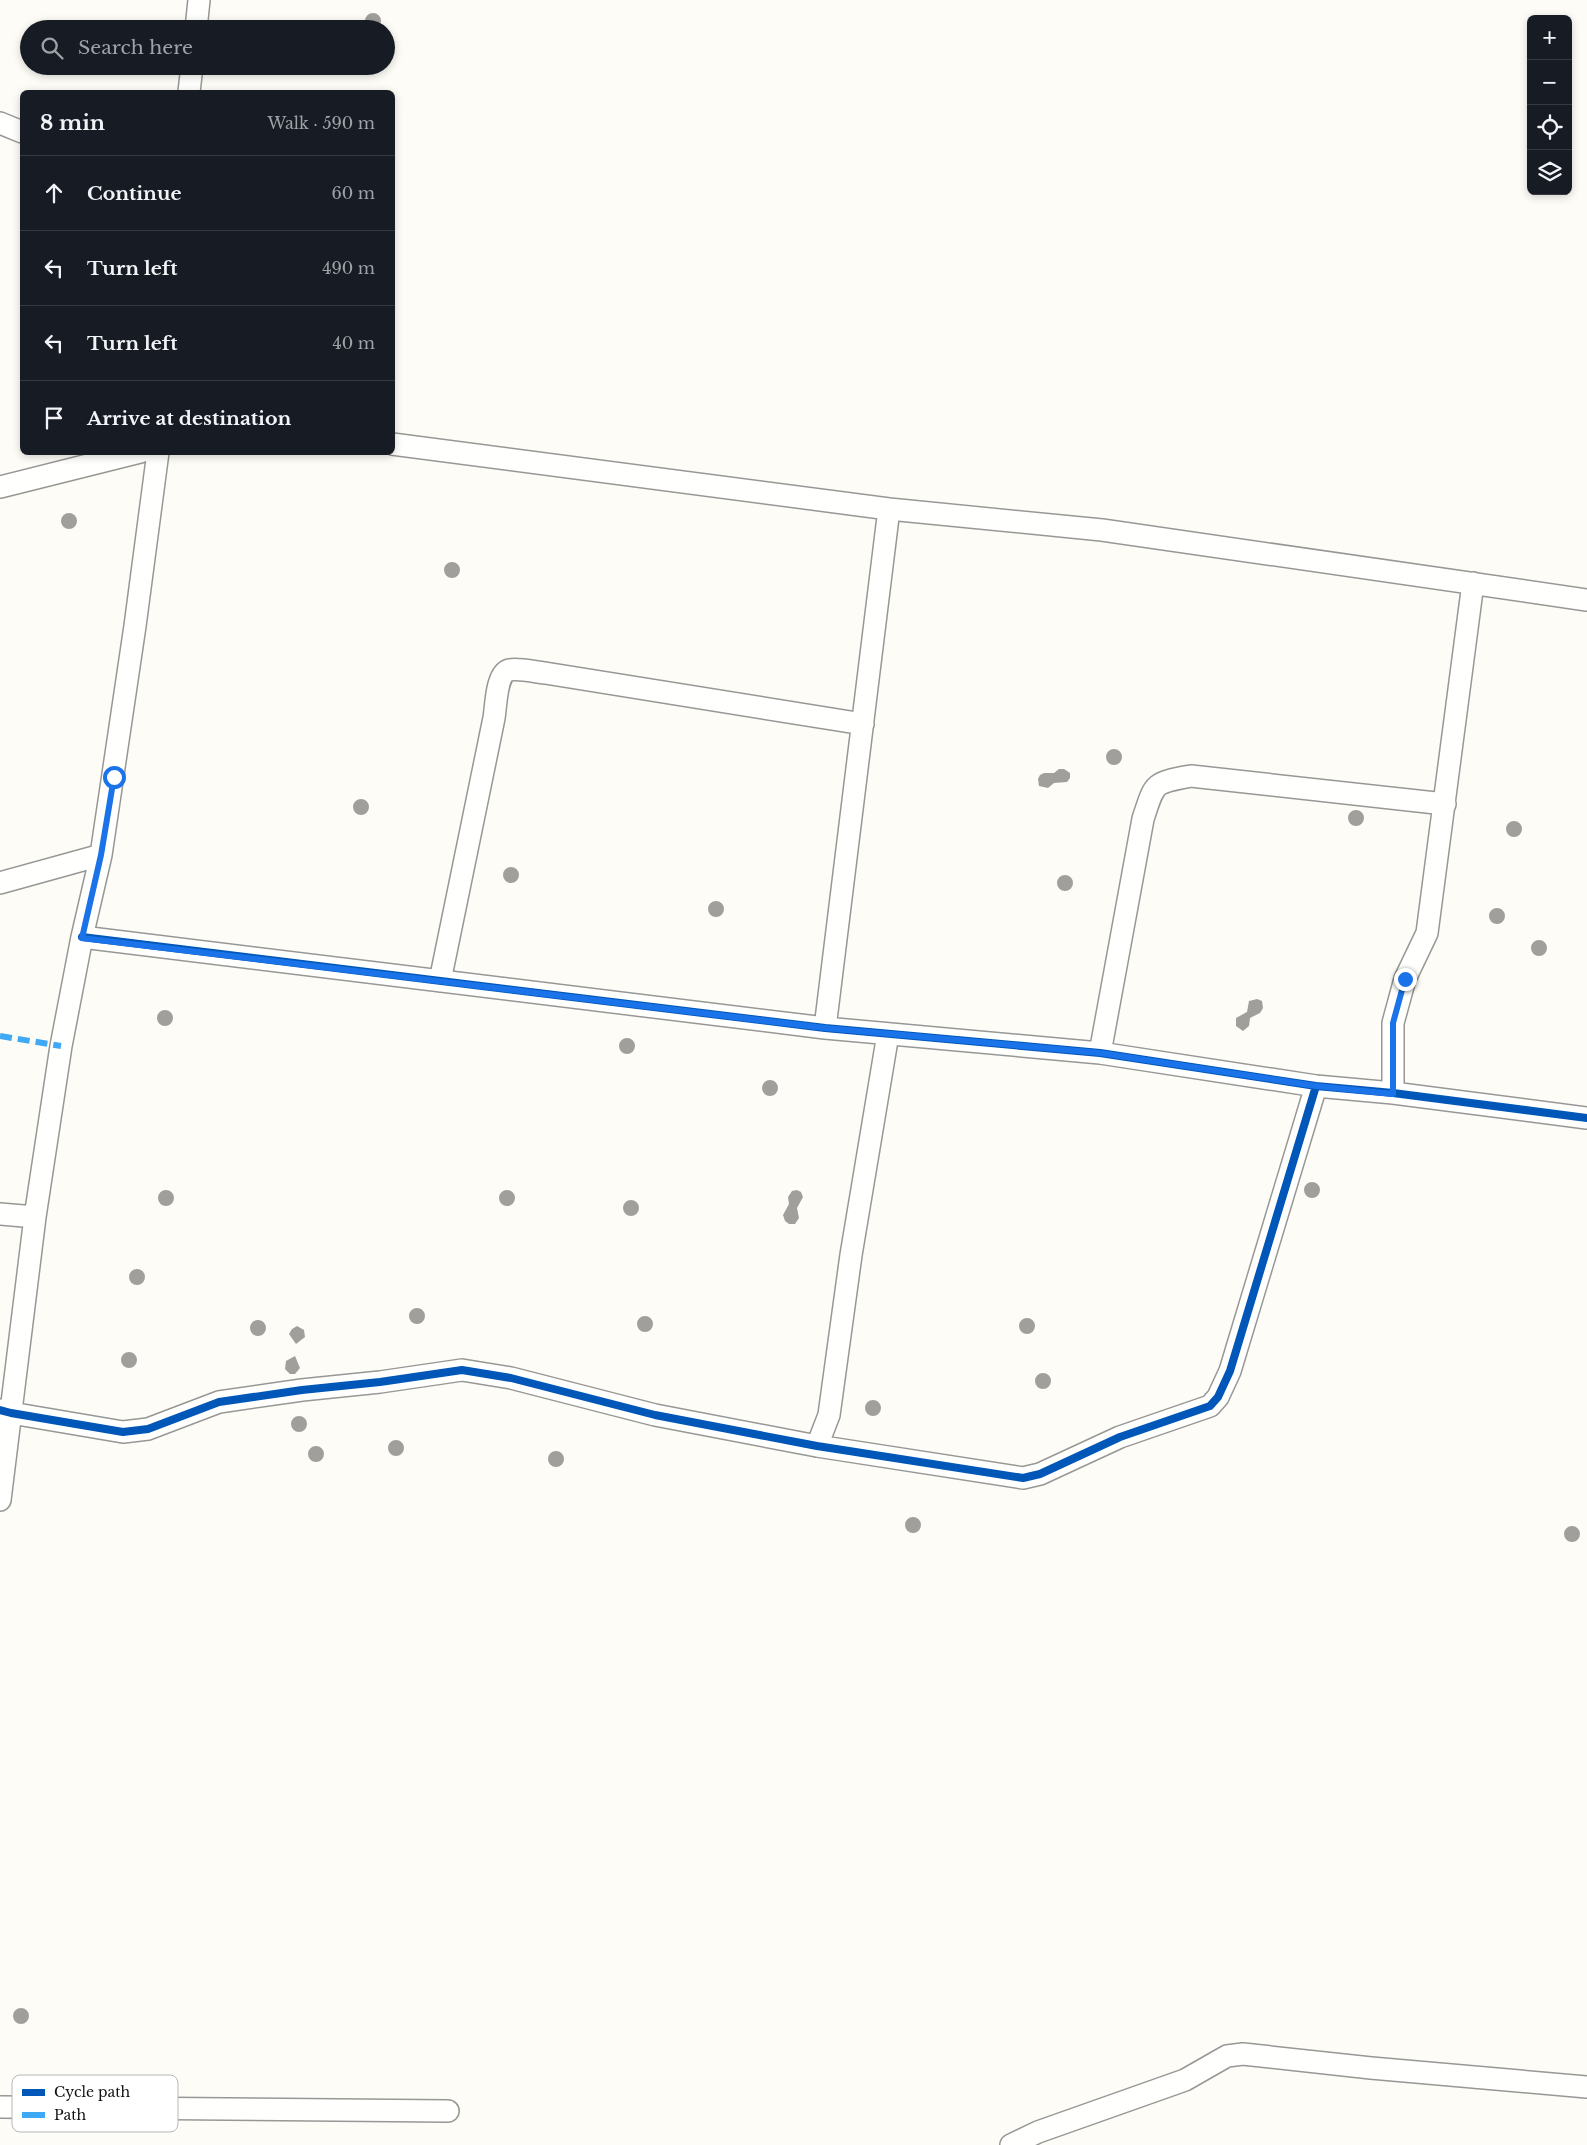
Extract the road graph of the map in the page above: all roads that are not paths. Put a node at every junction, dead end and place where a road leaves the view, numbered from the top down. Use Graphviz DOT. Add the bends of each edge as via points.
graph roads {
  1 [pos="199,0"];
  2 [pos="197,20"];
  3 [pos="191,75"];
  4 [pos="190,90"];
  5 [pos="0,123"];
  6 [pos="20,131"];
  7 [pos="395,444"];
  8 [pos="128,455"];
  9 [pos="158,455"];
  10 [pos="0,487"];
  11 [pos="890,509"];
  12 [pos="1473,583"];
  13 [pos="1587,600"];
  14 [pos="863,724"];
  15 [pos="1445,804"];
  16 [pos="101,855"];
  17 [pos="0,883"];
  18 [pos="82,938"];
  19 [pos="440,981"];
  20 [pos="825,1028"];
  21 [pos="888,1034"];
  22 [pos="1100,1053"];
  23 [pos="1316,1086"];
  24 [pos="1393,1094"];
  25 [pos="1587,1118"];
  26 [pos="0,1214"];
  27 [pos="35,1217"];
  28 [pos="5,1411"];
  29 [pos="817,1446"];
  30 [pos="0,1500"];
  31 [pos="1587,2087"];
  32 [pos="178,2109"];
  33 [pos="448,2111"];
  34 [pos="1011,2145"];
  1 -- 2 [label="street"];
  3 -- 4 [label="street"];
  5 -- 6 [label="street"];
  7 -- 11 [label="street"];
  8 -- 10 [label="street"];
  9 -- 16 [label="street"];
  11 -- 12 [label="street" via="1102,530"];
  11 -- 14 [label="street"];
  12 -- 13 [label="street"];
  12 -- 15 [label="street"];
  14 -- 19 [label="street" via="509,670 499,682"];
  14 -- 20 [label="street"];
  15 -- 22 [label="street" via="1191,776 1162,781 1151,793 1142,819"];
  15 -- 24 [label="street" via="1427,933 1405,979 1393,1023"];
  16 -- 17 [label="street"];
  16 -- 18 [label="street"];
  18 -- 19 [label="street"];
  18 -- 27 [label="street" via="61,1046"];
  19 -- 20 [label="street"];
  20 -- 21 [label="street"];
  21 -- 22 [label="street"];
  21 -- 29 [label="street" via="851,1255 829,1415"];
  22 -- 23 [label="street"];
  23 -- 24 [label="street"];
  23 -- 29 [label="street" via="1230,1371 1210,1406 1120,1437 1040,1474 1024,1478"];
  24 -- 25 [label="street"];
  26 -- 27 [label="street"];
  27 -- 28 [label="street"];
  28 -- 29 [label="street" via="123,1432 148,1429 219,1402 462,1370 511,1378 655,1415"];
  28 -- 30 [label="street"];
  31 -- 34 [label="street" via="1243,2054 1227,2056 1185,2080 1038,2132"];
  32 -- 33 [label="street"];
}
